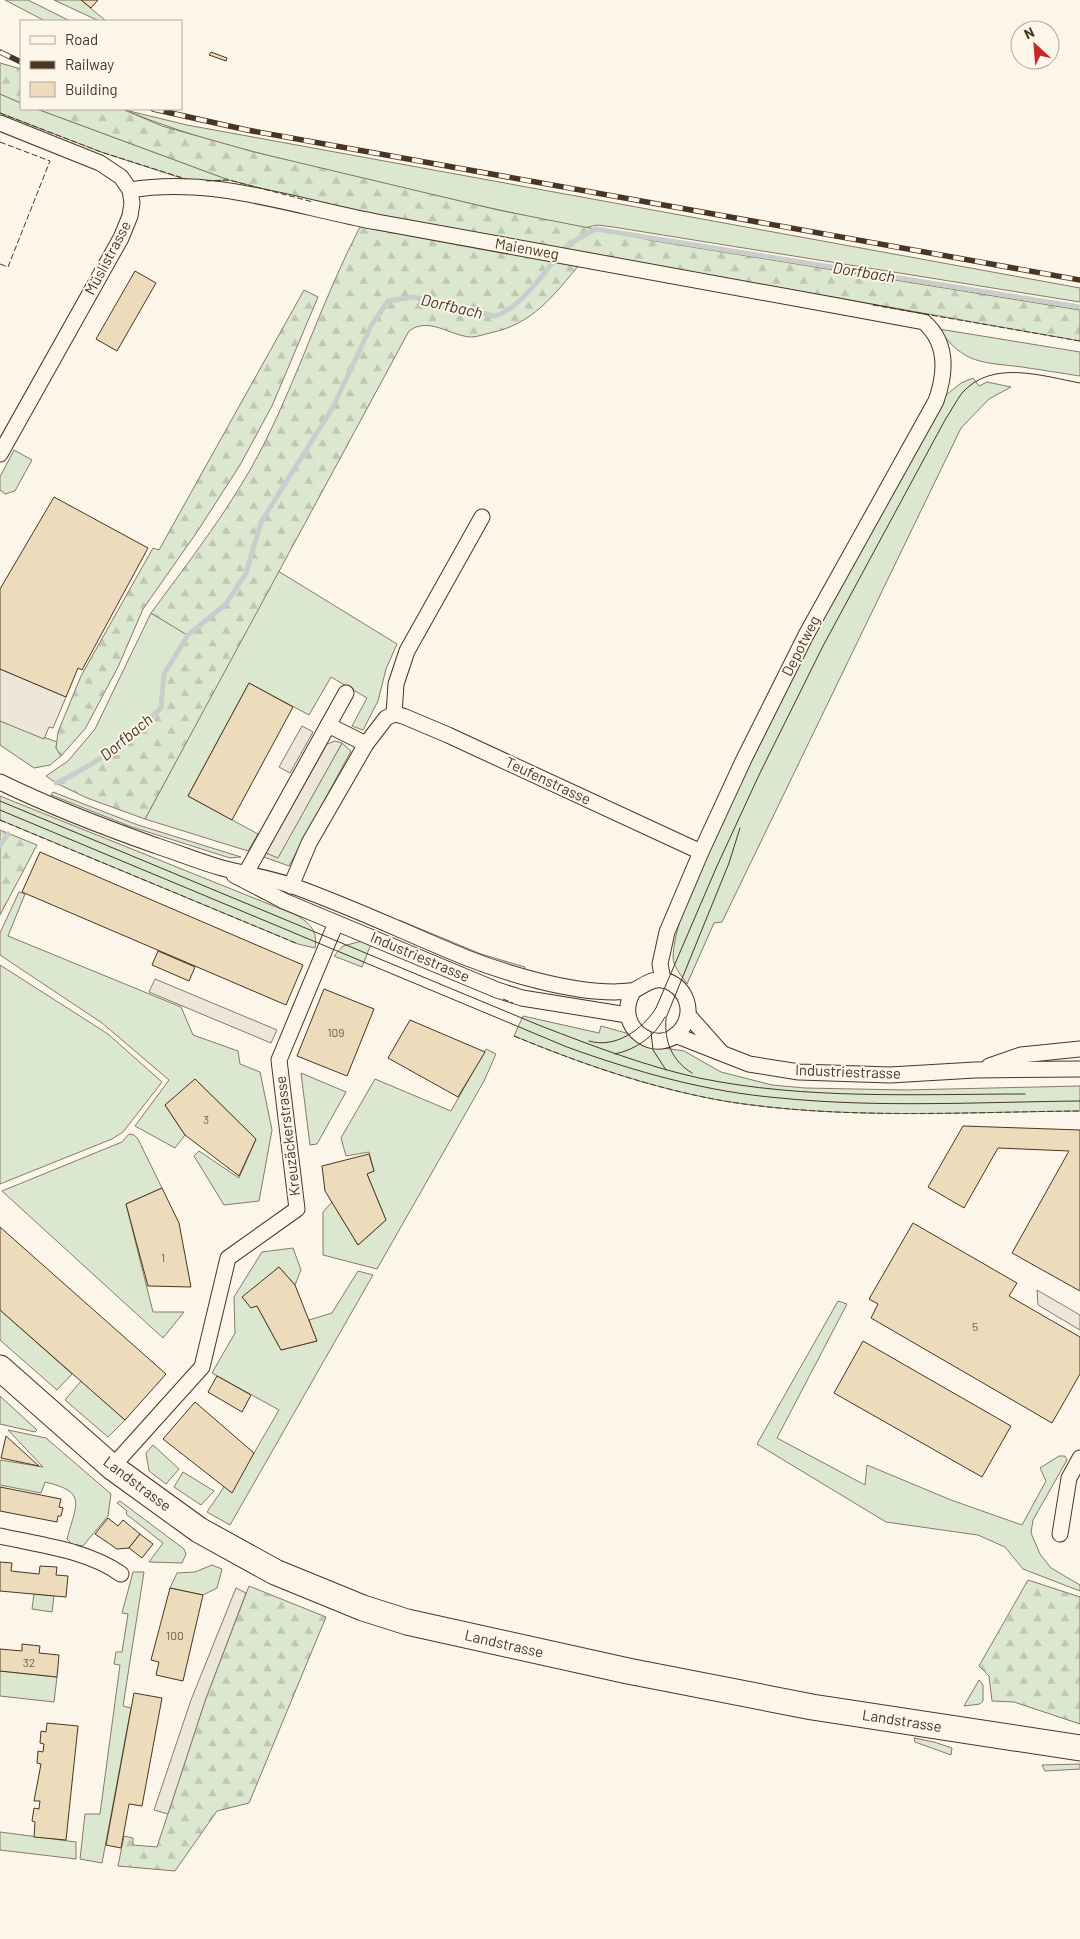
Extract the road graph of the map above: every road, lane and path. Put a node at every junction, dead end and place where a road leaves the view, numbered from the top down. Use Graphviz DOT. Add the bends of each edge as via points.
graph roads {
  1 [pos="0,124"];
  2 [pos="130,190"];
  3 [pos="924,322"];
  4 [pos="0,454"];
  5 [pos="482,517"];
  6 [pos="346,692"];
  7 [pos="392,715"];
  8 [pos="328,725"];
  9 [pos="366,744"];
  10 [pos="0,782"];
  11 [pos="701,852"];
  12 [pos="222,868"];
  13 [pos="246,873"];
  14 [pos="291,886"];
  15 [pos="336,923"];
  16 [pos="662,980"];
  17 [pos="634,990"];
  18 [pos="688,1014"];
  19 [pos="627,1015"];
  20 [pos="675,1035"];
  21 [pos="1080,1049"];
  22 [pos="722,1054"];
  23 [pos="1080,1069"];
  24 [pos="975,1070"];
  25 [pos="0,1368"];
  26 [pos="1080,1458"];
  27 [pos="112,1467"];
  28 [pos="1060,1534"];
  29 [pos="0,1536"];
  30 [pos="121,1574"];
  31 [pos="1080,1748"];
  1 -- 2 [label="street" via="108,167 122,176"];
  2 -- 3 [label="street, Maienweg" via="177,185 229,191 354,218"];
  2 -- 4 [label="street, Müslistrasse" via="132,210 121,238"];
  3 -- 11 [label="street, Depotweg" via="937,336 943,357 943,381 936,401 806,635"];
  5 -- 7 [label="street" via="407,651 396,684"];
  6 -- 8 [label="street"];
  7 -- 9 [label="street"];
  7 -- 11 [label="street, Teufenstrasse" via="403,716 448,735"];
  8 -- 9 [label="street"];
  8 -- 13 [label="street"];
  9 -- 14 [label="street" via="309,842"];
  10 -- 12 [label="street, Industriestrasse" via="51,807"];
  11 -- 16 [label="street, Depotweg" via="662,947"];
  12 -- 13 [label="street, Industriestrasse"];
  12 -- 15 [label="street, Industriestrasse" via="256,888"];
  13 -- 14 [label="street, Industriestrasse"];
  14 -- 17 [label="street, Industriestrasse" via="491,968 575,988"];
  15 -- 19 [label="street, Industriestrasse" via="522,998"];
  15 -- 27 [label="street, Kreuzäckerstrasse" via="279,1060 297,1209 228,1258 202,1366"];
  16 -- 17 [label="street, Industriestrasse" via="642,984"];
  16 -- 18 [label="street, Industriestrasse" via="678,987 687,1002"];
  17 -- 19 [label="street"];
  18 -- 20 [label="street" via="682,1029"];
  18 -- 22 [label="street, Industriestrasse"];
  19 -- 20 [label="street" via="635,1031 647,1039 659,1041"];
  20 -- 22 [label="street, Industriestrasse"];
  21 -- 24 [label="street, Industriestrasse" via="1021,1055"];
  22 -- 24 [label="street, Industriestrasse" via="749,1064 799,1072 890,1075"];
  23 -- 24 [label="street, Industriestrasse"];
  25 -- 27 [label="main road, Landstrasse"];
  26 -- 28 [label="street" via="1069,1478"];
  27 -- 31 [label="main road, Landstrasse" via="199,1530 242,1555 310,1588 407,1622 628,1672 812,1707"];
  29 -- 30 [label="street" via="87,1556"];
}
